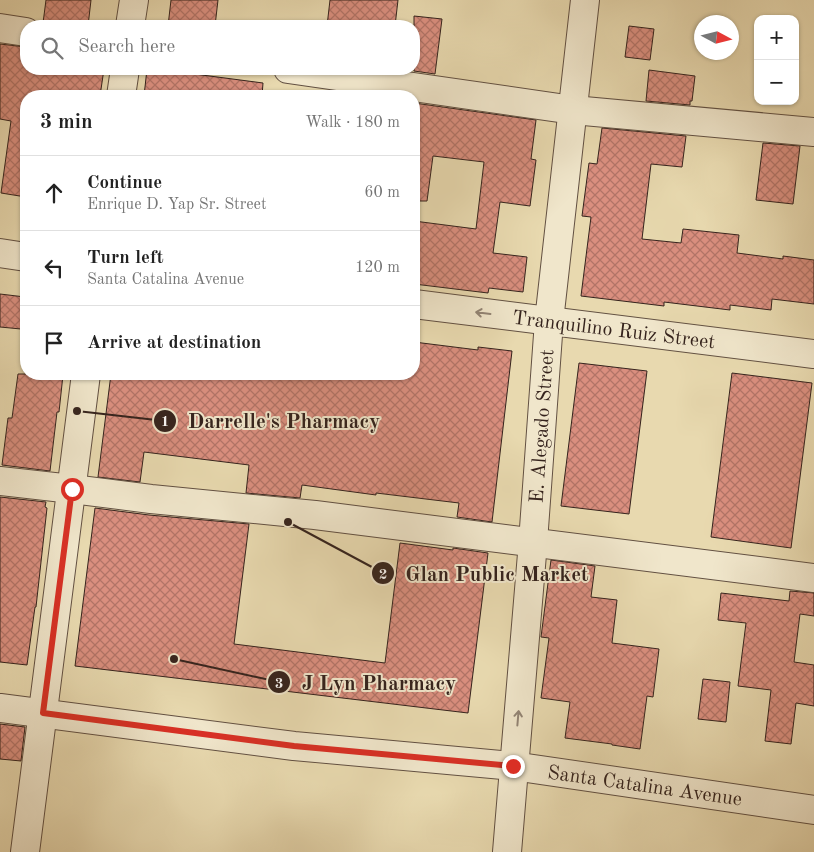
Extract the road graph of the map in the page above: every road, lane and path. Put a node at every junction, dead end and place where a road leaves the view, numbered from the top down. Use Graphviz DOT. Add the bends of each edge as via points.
graph roads {
  1 [pos="134,0"];
  2 [pos="585,0"];
  3 [pos="131,20"];
  4 [pos="0,28"];
  5 [pos="20,31"];
  6 [pos="124,75"];
  7 [pos="330,75"];
  8 [pos="122,90"];
  9 [pos="573,110"];
  10 [pos="814,132"];
  11 [pos="0,253"];
  12 [pos="20,256"];
  13 [pos="420,305"];
  14 [pos="549,321"];
  15 [pos="814,354"];
  16 [pos="85,380"];
  17 [pos="0,481"];
  18 [pos="72,489"];
  19 [pos="533,542"];
  20 [pos="814,578"];
  21 [pos="0,708"];
  22 [pos="43,713"];
  23 [pos="513,766"];
  24 [pos="814,810"];
  25 [pos="25,852"];
  26 [pos="506,852"];
  1 -- 3 [label="street"];
  2 -- 9 [label="street, E. Alegado Street"];
  4 -- 5 [label="street"];
  6 -- 8 [label="street"];
  7 -- 9 [label="street"];
  9 -- 10 [label="street"];
  9 -- 14 [label="street, E. Alegado Street"];
  11 -- 12 [label="street"];
  14 -- 13 [label="street, Tranquilino Ruiz Street, one-way"];
  14 -- 15 [label="street, Tranquilino Ruiz Street"];
  14 -- 19 [label="street, E. Alegado Street"];
  16 -- 18 [label="street"];
  17 -- 18 [label="street"];
  18 -- 19 [label="street"];
  18 -- 22 [label="street"];
  19 -- 20 [label="street"];
  23 -- 19 [label="street, E. Alegado Street, one-way"];
  21 -- 22 [label="street, Santa Catalina Avenue"];
  22 -- 23 [label="street, Santa Catalina Avenue" via="294,746"];
  22 -- 25 [label="street"];
  23 -- 24 [label="street, Santa Catalina Avenue"];
  23 -- 26 [label="street, E. Alegado Street"];
}
